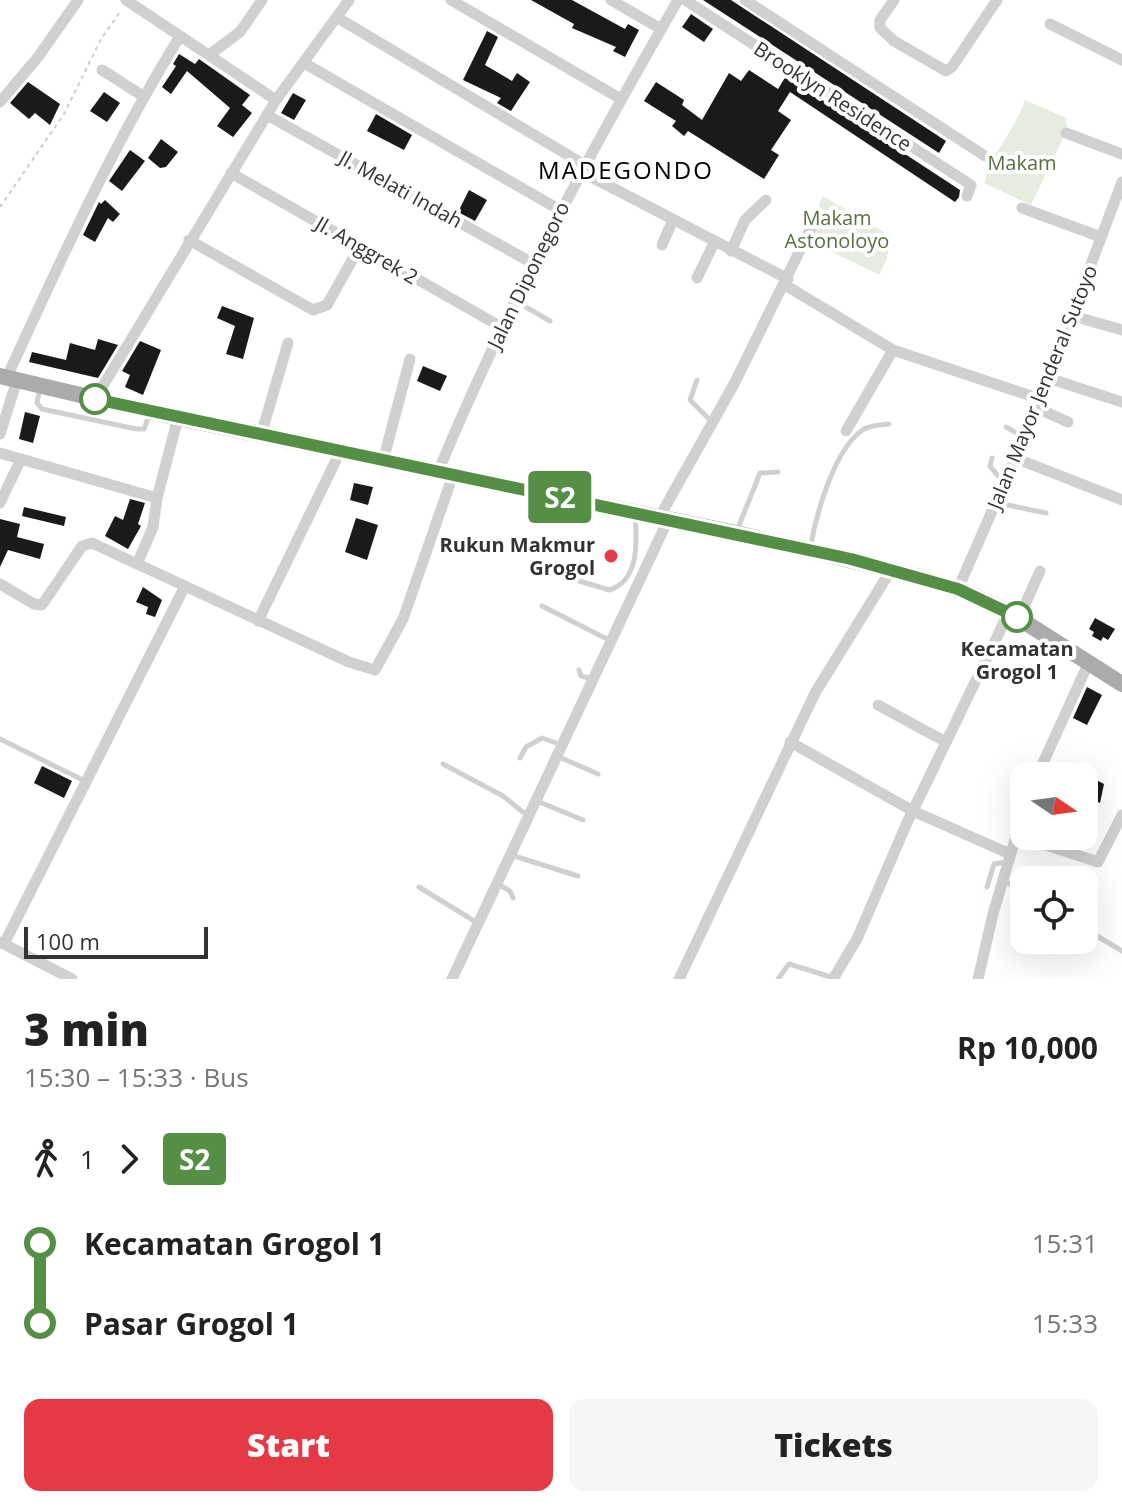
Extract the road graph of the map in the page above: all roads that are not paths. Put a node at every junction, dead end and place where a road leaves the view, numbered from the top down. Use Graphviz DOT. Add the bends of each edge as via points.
graph roads {
  1 [pos="262,0"];
  2 [pos="451,0"];
  3 [pos="611,0"];
  4 [pos="678,0"];
  5 [pos="685,0"];
  6 [pos="745,0"];
  7 [pos="894,0"];
  8 [pos="997,0"];
  9 [pos="75,1"];
  10 [pos="347,1"];
  11 [pos="132,4"];
  12 [pos="338,18"];
  13 [pos="1050,24"];
  14 [pos="661,29"];
  15 [pos="180,36"];
  16 [pos="209,55"];
  17 [pos="1122,60"];
  18 [pos="304,63"];
  19 [pos="102,70"];
  20 [pos="143,96"];
  21 [pos="621,99"];
  22 [pos="276,100"];
  23 [pos="0,102"];
  24 [pos="267,115"];
  25 [pos="1066,133"];
  26 [pos="1122,154"];
  27 [pos="985,156"];
  28 [pos="582,167"];
  29 [pos="231,173"];
  30 [pos="1122,182"];
  31 [pos="967,196"];
  32 [pos="766,200"];
  33 [pos="1022,208"];
  34 [pos="560,210"];
  35 [pos="672,222"];
  36 [pos="813,224"];
  37 [pos="1101,237"];
  38 [pos="189,240"];
  39 [pos="714,243"];
  40 [pos="662,245"];
  41 [pos="360,246"];
  42 [pos="731,251"];
  43 [pos="534,264"];
  44 [pos="697,278"];
  45 [pos="786,282"];
  46 [pos="516,301"];
  47 [pos="1073,316"];
  48 [pos="550,321"];
  49 [pos="503,328"];
  50 [pos="1122,330"];
  51 [pos="288,343"];
  52 [pos="893,350"];
  53 [pos="410,359"];
  54 [pos="8,377"];
  55 [pos="1048,378"];
  56 [pos="697,380"];
  57 [pos="40,385"];
  58 [pos="95,399"];
  59 [pos="1122,402"];
  60 [pos="1039,403"];
  61 [pos="150,412"];
  62 [pos="178,418"];
  63 [pos="711,421"];
  64 [pos="1068,422"];
  65 [pos="889,424"];
  66 [pos="1006,427"];
  67 [pos="846,431"];
  68 [pos="0,434"];
  69 [pos="261,435"];
  70 [pos="1025,437"];
  71 [pos="340,452"];
  72 [pos="0,453"];
  73 [pos="992,458"];
  74 [pos="1015,458"];
  75 [pos="20,461"];
  76 [pos="383,461"];
  77 [pos="778,472"];
  78 [pos="445,474"];
  79 [pos="1004,482"];
  80 [pos="157,498"];
  81 [pos="1122,500"];
  82 [pos="0,503"];
  83 [pos="997,503"];
  84 [pos="635,513"];
  85 [pos="1046,513"];
  86 [pos="664,519"];
  87 [pos="736,533"];
  88 [pos="809,550"];
  89 [pos="137,564"];
  90 [pos="537,568"];
  91 [pos="891,570"];
  92 [pos="1040,571"];
  93 [pos="0,584"];
  94 [pos="185,586"];
  95 [pos="958,589"];
  96 [pos="542,606"];
  97 [pos="1014,615"];
  98 [pos="258,621"];
  99 [pos="612,642"];
  100 [pos="1089,662"];
  101 [pos="579,670"];
  102 [pos="594,679"];
  103 [pos="1122,684"];
  104 [pos="878,705"];
  105 [pos="0,739"];
  106 [pos="790,742"];
  107 [pos="946,742"];
  108 [pos="563,745"];
  109 [pos="558,757"];
  110 [pos="520,758"];
  111 [pos="1043,762"];
  112 [pos="443,764"];
  113 [pos="598,774"];
  114 [pos="85,781"];
  115 [pos="536,801"];
  116 [pos="913,811"];
  117 [pos="1122,815"];
  118 [pos="530,817"];
  119 [pos="583,820"];
  120 [pos="1010,850"];
  121 [pos="1061,850"];
  122 [pos="510,854"];
  123 [pos="1008,858"];
  124 [pos="578,876"];
  125 [pos="1002,880"];
  126 [pos="497,884"];
  127 [pos="1010,884"];
  128 [pos="419,887"];
  129 [pos="987,887"];
  130 [pos="513,898"];
  131 [pos="480,924"];
  132 [pos="1098,936"];
  133 [pos="1,946"];
  134 [pos="1122,951"];
  135 [pos="983,977"];
  136 [pos="72,979"];
  137 [pos="452,979"];
  138 [pos="679,979"];
  139 [pos="778,979"];
  140 [pos="834,979"];
  1 -- 16 [label="street" via="240,32"];
  2 -- 21 [label="street"];
  3 -- 14 [label="street"];
  4 -- 14 [label="street, Jalan Diponegoro"];
  5 -- 31 [label="street, Brooklyn Residence" via="971,185"];
  6 -- 27 [label="street"];
  7 -- 8 [label="street" via="880,28 946,71"];
  9 -- 23 [label="street"];
  10 -- 12 [label="street"];
  11 -- 15 [label="street"];
  12 -- 18 [label="street"];
  12 -- 28 [label="street"];
  13 -- 17 [label="street"];
  14 -- 21 [label="street, Jalan Diponegoro"];
  15 -- 16 [label="street"];
  15 -- 20 [label="street"];
  16 -- 22 [label="street"];
  18 -- 22 [label="street"];
  18 -- 34 [label="street"];
  19 -- 20 [label="street"];
  20 -- 54 [label="street" via="72,233"];
  21 -- 28 [label="street, Jalan Diponegoro"];
  22 -- 24 [label="street"];
  24 -- 29 [label="street"];
  24 -- 43 [label="street, Jl. Melati Indah"];
  25 -- 26 [label="street"];
  28 -- 34 [label="street, Jalan Diponegoro"];
  28 -- 35 [label="street"];
  29 -- 38 [label="street"];
  29 -- 41 [label="street, Jl. Anggrek 2"];
  30 -- 37 [label="street, Jalan Mayor Jenderal Sutoyo"];
  32 -- 42 [label="street" via="747,217"];
  33 -- 37 [label="street"];
  34 -- 43 [label="street, Jalan Diponegoro"];
  35 -- 39 [label="street"];
  35 -- 40 [label="street"];
  36 -- 45 [label="street"];
  37 -- 47 [label="street, Jalan Mayor Jenderal Sutoyo"];
  38 -- 41 [label="street" via="313,310 327,305"];
  38 -- 58 [label="street"];
  39 -- 42 [label="street"];
  39 -- 44 [label="street"];
  41 -- 49 [label="street, Jl. Anggrek 2"];
  42 -- 45 [label="street"];
  43 -- 46 [label="street, Jalan Diponegoro"];
  45 -- 52 [label="street"];
  45 -- 63 [label="street"];
  46 -- 48 [label="lane"];
  46 -- 49 [label="street, Jalan Diponegoro"];
  47 -- 50 [label="street"];
  47 -- 55 [label="street, Jalan Mayor Jenderal Sutoyo"];
  49 -- 78 [label="street, Jalan Diponegoro"];
  51 -- 69 [label="street"];
  52 -- 60 [label="street"];
  52 -- 67 [label="street"];
  53 -- 76 [label="street"];
  54 -- 57 [label="main road"];
  54 -- 68 [label="street"];
  55 -- 59 [label="street"];
  55 -- 60 [label="street, Jalan Mayor Jenderal Sutoyo"];
  56 -- 63 [label="lane" via="690,400"];
  57 -- 58 [label="main road"];
  57 -- 61 [label="lane" via="37,403 42,409 136,429 144,429"];
  58 -- 61 [label="main road"];
  60 -- 64 [label="street"];
  60 -- 70 [label="street, Jalan Mayor Jenderal Sutoyo"];
  61 -- 62 [label="main road"];
  62 -- 69 [label="main road"];
  62 -- 80 [label="street"];
  63 -- 86 [label="street"];
  65 -- 88 [label="lane" via="865,428 843,454"];
  66 -- 70 [label="lane"];
  69 -- 71 [label="main road"];
  70 -- 74 [label="street, Jalan Mayor Jenderal Sutoyo"];
  71 -- 76 [label="main road"];
  71 -- 98 [label="street"];
  72 -- 75 [label="street"];
  73 -- 79 [label="lane" via="995,476"];
  74 -- 79 [label="street, Jalan Mayor Jenderal Sutoyo"];
  74 -- 81 [label="street"];
  75 -- 80 [label="street"];
  75 -- 82 [label="street"];
  76 -- 78 [label="main road"];
  77 -- 87 [label="lane" via="760,473"];
  78 -- 84 [label="main road"];
  78 -- 98 [label="street, Jalan Diponegoro" via="424,568 378,668 364,669"];
  79 -- 83 [label="street, Jalan Mayor Jenderal Sutoyo"];
  80 -- 89 [label="street" via="153,527"];
  83 -- 85 [label="lane"];
  83 -- 95 [label="street, Jalan Mayor Jenderal Sutoyo"];
  84 -- 86 [label="main road"];
  84 -- 90 [label="lane" via="635,553 620,587 609,590"];
  86 -- 87 [label="main road"];
  86 -- 99 [label="street"];
  87 -- 88 [label="main road"];
  88 -- 91 [label="main road"];
  89 -- 93 [label="street" via="88,542 42,605"];
  89 -- 94 [label="street"];
  91 -- 95 [label="main road"];
  91 -- 106 [label="street"];
  92 -- 97 [label="street"];
  94 -- 98 [label="street"];
  94 -- 114 [label="street"];
  95 -- 97 [label="main road"];
  96 -- 99 [label="lane"];
  97 -- 100 [label="main road"];
  97 -- 107 [label="street"];
  99 -- 102 [label="street"];
  100 -- 103 [label="main road"];
  100 -- 111 [label="street"];
  101 -- 102 [label="lane" via="581,676"];
  102 -- 108 [label="street"];
  104 -- 107 [label="street"];
  105 -- 114 [label="lane"];
  106 -- 116 [label="street"];
  106 -- 138 [label="street"];
  107 -- 116 [label="street"];
  108 -- 109 [label="street"];
  108 -- 110 [label="lane" via="542,738 526,747"];
  109 -- 113 [label="lane"];
  109 -- 115 [label="street"];
  112 -- 118 [label="lane"];
  114 -- 133 [label="street"];
  115 -- 118 [label="street"];
  115 -- 119 [label="lane"];
  116 -- 123 [label="street"];
  116 -- 140 [label="street"];
  117 -- 121 [label="street" via="1098,862"];
  118 -- 122 [label="street"];
  120 -- 123 [label="street"];
  122 -- 124 [label="lane"];
  122 -- 126 [label="street"];
  123 -- 125 [label="street"];
  123 -- 129 [label="lane" via="994,864"];
  125 -- 127 [label="lane"];
  125 -- 135 [label="street"];
  126 -- 130 [label="lane"];
  126 -- 131 [label="street"];
  128 -- 131 [label="lane"];
  131 -- 137 [label="street"];
  132 -- 134 [label="lane"];
  133 -- 136 [label="street"];
  139 -- 140 [label="lane" via="789,964"];
}
